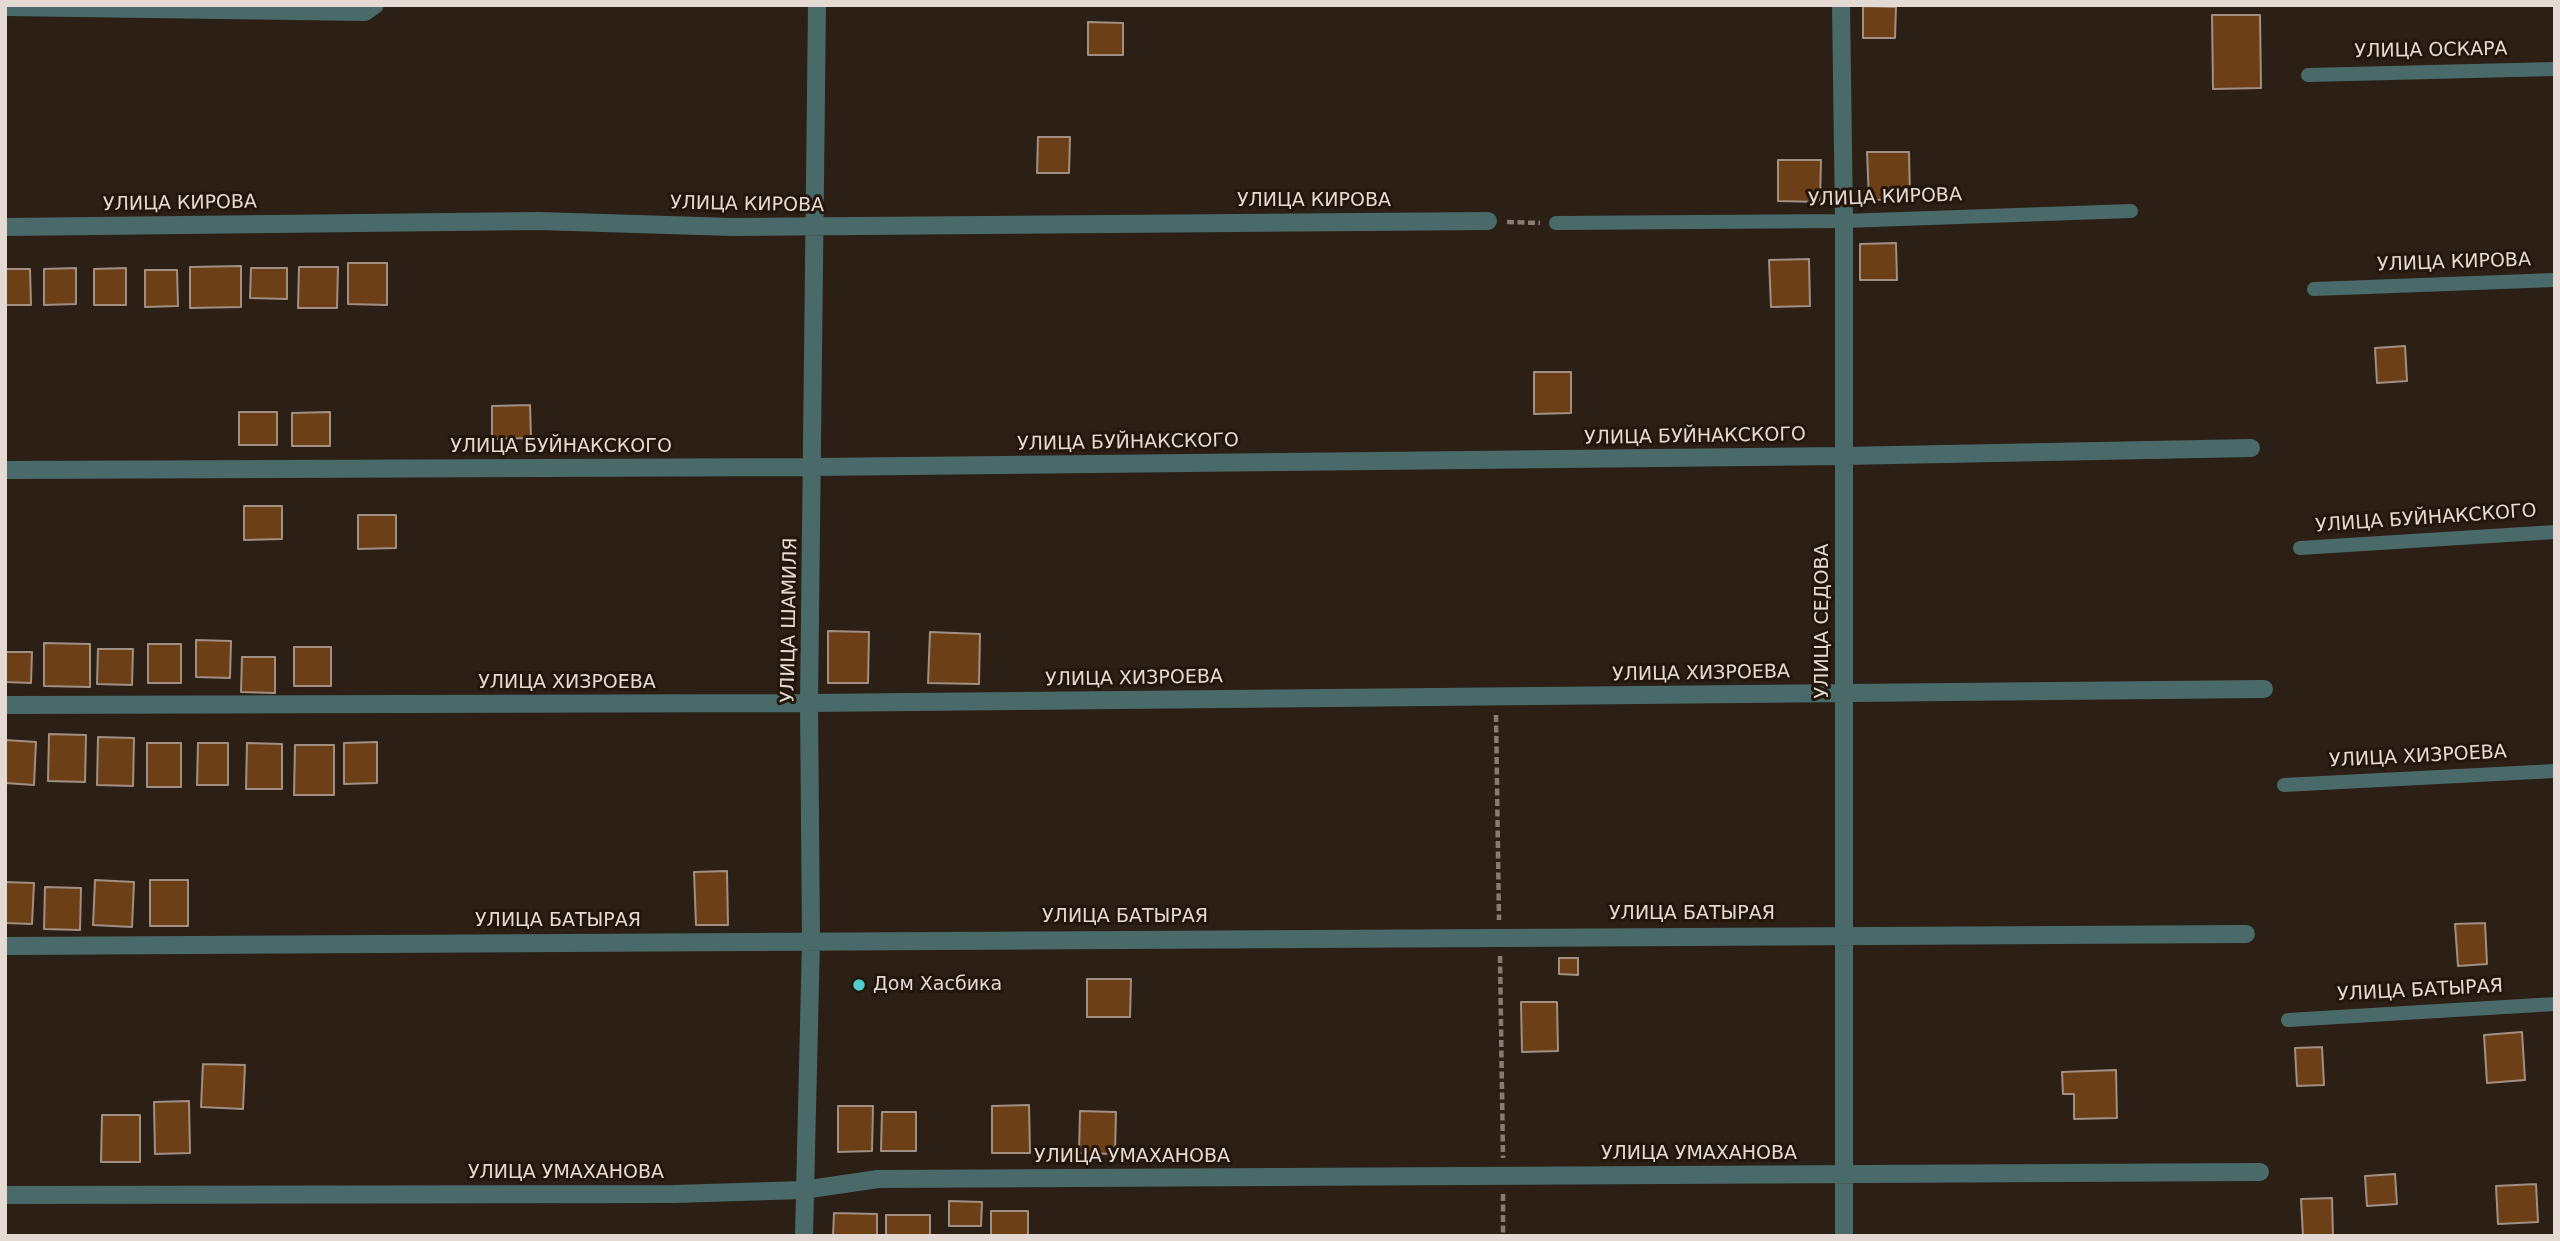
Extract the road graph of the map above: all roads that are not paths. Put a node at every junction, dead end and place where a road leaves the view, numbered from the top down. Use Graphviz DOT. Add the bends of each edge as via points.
graph roads {
  1 [pos="817,5"];
  2 [pos="1841,5"];
  3 [pos="5,7"];
  4 [pos="370,9"];
  5 [pos="2555,69"];
  6 [pos="2308,75"];
  7 [pos="2131,211"];
  8 [pos="1488,221"];
  9 [pos="1844,221"];
  10 [pos="1556,223"];
  11 [pos="5,227"];
  12 [pos="815,227"];
  13 [pos="2555,280"];
  14 [pos="2314,289"];
  15 [pos="2251,448"];
  16 [pos="1843,456"];
  17 [pos="813,467"];
  18 [pos="5,470"];
  19 [pos="2555,532"];
  20 [pos="2300,548"];
  21 [pos="2264,689"];
  22 [pos="1844,693"];
  23 [pos="810,703"];
  24 [pos="5,705"];
  25 [pos="2555,771"];
  26 [pos="2284,785"];
  27 [pos="1844,934"];
  28 [pos="2246,934"];
  29 [pos="811,940"];
  30 [pos="5,946"];
  31 [pos="2555,1004"];
  32 [pos="2288,1020"];
  33 [pos="2260,1172"];
  34 [pos="1844,1174"];
  35 [pos="803,1190"];
  36 [pos="5,1195"];
  37 [pos="804,1236"];
  38 [pos="1844,1236"];
  1 -- 12 [label="street, УЛИЦА ШАМИЛЯ"];
  2 -- 9 [label="street, УЛИЦА СЕДОВА"];
  3 -- 4 [label="street"];
  5 -- 6 [label="lane, УЛИЦА ОСКАРА"];
  7 -- 9 [label="lane, УЛИЦА КИРОВА"];
  8 -- 12 [label="street, УЛИЦА КИРОВА"];
  9 -- 10 [label="lane, УЛИЦА КИРОВА"];
  9 -- 16 [label="street, УЛИЦА СЕДОВА"];
  11 -- 12 [label="street, УЛИЦА КИРОВА" via="539,221"];
  12 -- 17 [label="street, УЛИЦА ШАМИЛЯ"];
  13 -- 14 [label="lane, УЛИЦА КИРОВА"];
  15 -- 16 [label="street, УЛИЦА БУЙНАКСКОГО"];
  16 -- 17 [label="street, УЛИЦА БУЙНАКСКОГО"];
  16 -- 22 [label="street, УЛИЦА СЕДОВА"];
  17 -- 18 [label="street, УЛИЦА БУЙНАКСКОГО"];
  17 -- 23 [label="street, УЛИЦА ШАМИЛЯ"];
  19 -- 20 [label="lane, УЛИЦА БУЙНАКСКОГО"];
  21 -- 22 [label="street, УЛИЦА ХИЗРОЕВА"];
  22 -- 23 [label="street, УЛИЦА ХИЗРОЕВА"];
  22 -- 27 [label="street, УЛИЦА СЕДОВА"];
  23 -- 24 [label="street, УЛИЦА ХИЗРОЕВА"];
  23 -- 29 [label="street, УЛИЦА ШАМИЛЯ"];
  25 -- 26 [label="lane, УЛИЦА ХИЗРОЕВА"];
  27 -- 28 [label="street, УЛИЦА БАТЫРАЯ"];
  27 -- 29 [label="street, УЛИЦА БАТЫРАЯ"];
  27 -- 34 [label="street, УЛИЦА СЕДОВА"];
  29 -- 30 [label="street, УЛИЦА БАТЫРАЯ"];
  29 -- 35 [label="street, УЛИЦА ШАМИЛЯ"];
  31 -- 32 [label="lane, УЛИЦА БАТЫРАЯ"];
  33 -- 34 [label="street, УЛИЦА УМАХАНОВА"];
  34 -- 35 [label="street, УЛИЦА УМАХАНОВА" via="878,1179"];
  34 -- 38 [label="street, УЛИЦА СЕДОВА"];
  35 -- 36 [label="street, УЛИЦА УМАХАНОВА"];
  35 -- 37 [label="street, УЛИЦА ШАМИЛЯ"];
}
